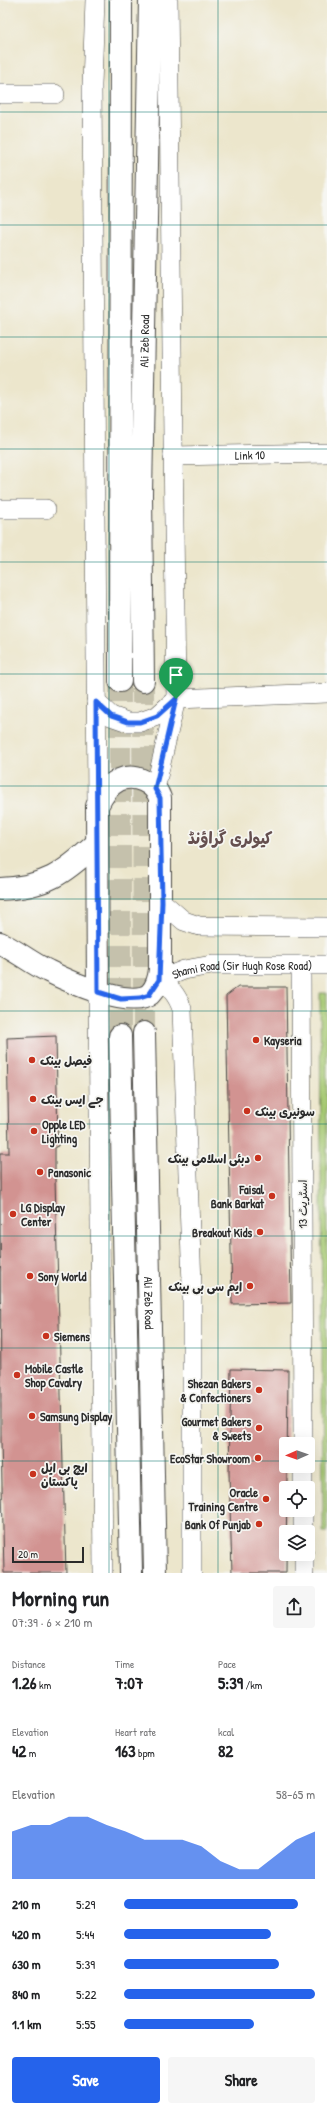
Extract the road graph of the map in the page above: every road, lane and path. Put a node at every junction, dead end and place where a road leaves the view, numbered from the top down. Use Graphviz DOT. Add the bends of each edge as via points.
graph roads {
  1 [pos="95,0"];
  2 [pos="121,0"];
  3 [pos="150,0"];
  4 [pos="168,0"];
  5 [pos="0,94"];
  6 [pos="55,94"];
  7 [pos="327,453"];
  8 [pos="173,456"];
  9 [pos="0,509"];
  10 [pos="46,509"];
  11 [pos="120,681"];
  12 [pos="143,682"];
  13 [pos="327,693"];
  14 [pos="176,699"];
  15 [pos="96,702"];
  16 [pos="155,789"];
  17 [pos="97,806"];
  18 [pos="96,844"];
  19 [pos="0,889"];
  20 [pos="162,902"];
  21 [pos="327,927"];
  22 [pos="0,943"];
  23 [pos="301,965"];
  24 [pos="327,965"];
  25 [pos="159,980"];
  26 [pos="98,992"];
  27 [pos="144,1033"];
  28 [pos="120,1036"];
  29 [pos="303,1437"];
  30 [pos="304,1561"];
  31 [pos="103,1573"];
  32 [pos="131,1573"];
  33 [pos="155,1573"];
  34 [pos="192,1573"];
  35 [pos="304,1573"];
  1 -- 15 [label="street" via="92,85"];
  2 -- 11 [label="main road, Ali Zeb Road"];
  3 -- 12 [label="main road, Ali Zeb Road" via="142,494"];
  4 -- 8 [label="street"];
  5 -- 6 [label="street"];
  7 -- 8 [label="street, Link 10"];
  8 -- 14 [label="street"];
  9 -- 10 [label="street"];
  13 -- 14 [label="street"];
  14 -- 15 [label="street" via="157,716 140,722 128,722 111,716"];
  14 -- 16 [label="street"];
  15 -- 17 [label="street"];
  16 -- 17 [label="main road" via="143,780 119,780 105,791"];
  16 -- 20 [label="main road" via="160,798"];
  17 -- 18 [label="main road"];
  18 -- 19 [label="main road" via="73,866 59,874 28,887"];
  18 -- 26 [label="main road"];
  20 -- 21 [label="street" via="184,921 199,926"];
  20 -- 25 [label="main road"];
  22 -- 26 [label="main road" via="48,971"];
  23 -- 24 [label="street, Shami Road (Sir Hugh Rose Road)"];
  23 -- 25 [label="street, Shami Road (Sir Hugh Rose Road)" via="212,965 184,970"];
  23 -- 29 [label="street, اسٹریٹ 13"];
  25 -- 26 [label="main road" via="149,995 140,998 121,999"];
  25 -- 34 [label="street" via="172,988 182,1009 192,1286"];
  26 -- 31 [label="street"];
  27 -- 33 [label="main road, Ali Zeb Road"];
  28 -- 32 [label="main road, Ali Zeb Road"];
  30 -- 35 [label="street"];
}
